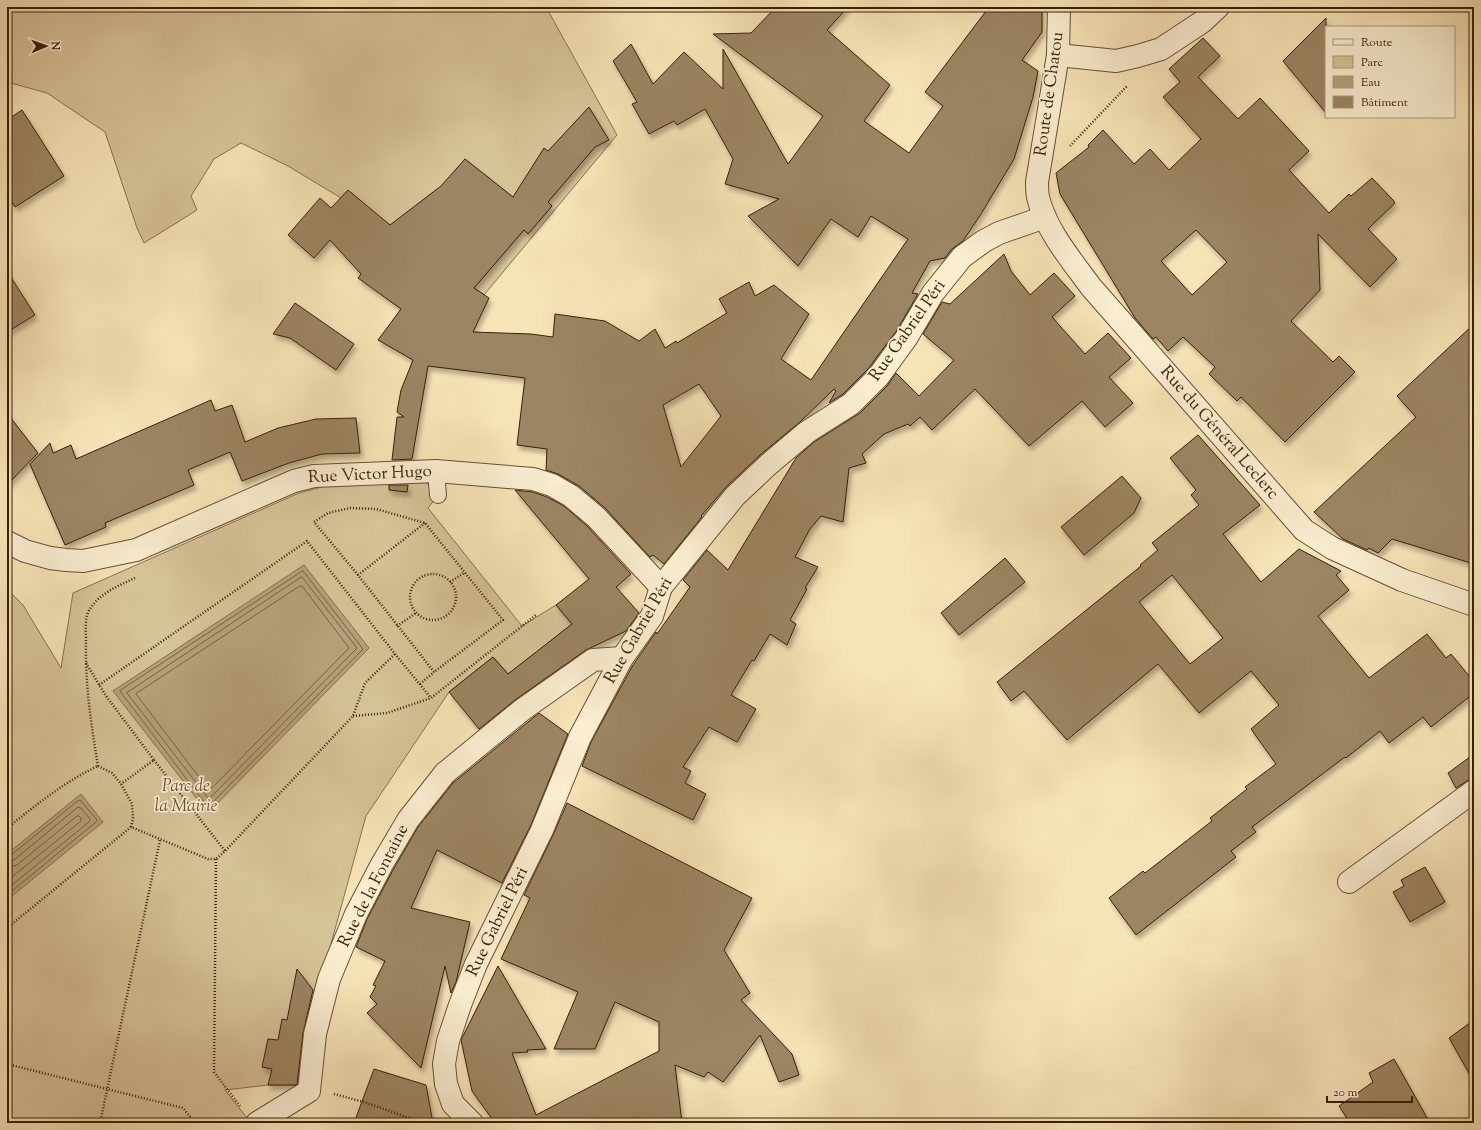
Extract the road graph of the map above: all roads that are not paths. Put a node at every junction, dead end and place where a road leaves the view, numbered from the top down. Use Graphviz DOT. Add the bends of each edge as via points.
graph roads {
  1 [pos="1059,7"];
  2 [pos="1218,7"];
  3 [pos="1058,55"];
  4 [pos="1037,182"];
  5 [pos="1045,217"];
  6 [pos="436,471"];
  7 [pos="438,495"];
  8 [pos="7,542"];
  9 [pos="662,587"];
  10 [pos="1474,605"];
  11 [pos="622,658"];
  12 [pos="1474,790"];
  13 [pos="1349,882"];
  14 [pos="454,1113"];
  15 [pos="250,1117"];
  16 [pos="472,1123"];
  1 -- 3 [label="street, Route de Chatou"];
  2 -- 3 [label="street" via="1202,22 1161,49 1138,56 1116,61"];
  3 -- 4 [label="street, Route de Chatou"];
  4 -- 5 [label="street, Rue du Général Leclerc" via="1038,196"];
  5 -- 9 [label="street, Rue Gabriel Péri" via="999,233 962,257 933,293 907,337 878,377 851,404 807,432 735,496"];
  5 -- 10 [label="street, Rue du Général Leclerc" via="1091,287 1304,530 1332,548 1402,580"];
  6 -- 7 [label="lane"];
  6 -- 8 [label="street, Rue Victor Hugo" via="314,476 294,480 136,550 83,561 50,558 25,551"];
  6 -- 9 [label="street, Rue Victor Hugo" via="532,479 552,485 571,496 596,517"];
  9 -- 11 [label="street, Rue Gabriel Péri" via="652,616"];
  11 -- 14 [label="street, Rue Gabriel Péri" via="580,737 542,830 476,964 463,998 448,1041 444,1064 446,1084"];
  11 -- 15 [label="street, Rue de la Fontaine" via="593,660 522,710 445,773 408,820 356,914 329,978 315,1034 309,1091"];
  12 -- 13 [label="street"];
  14 -- 16 [label="street, Rue Gabriel Péri"];
}
